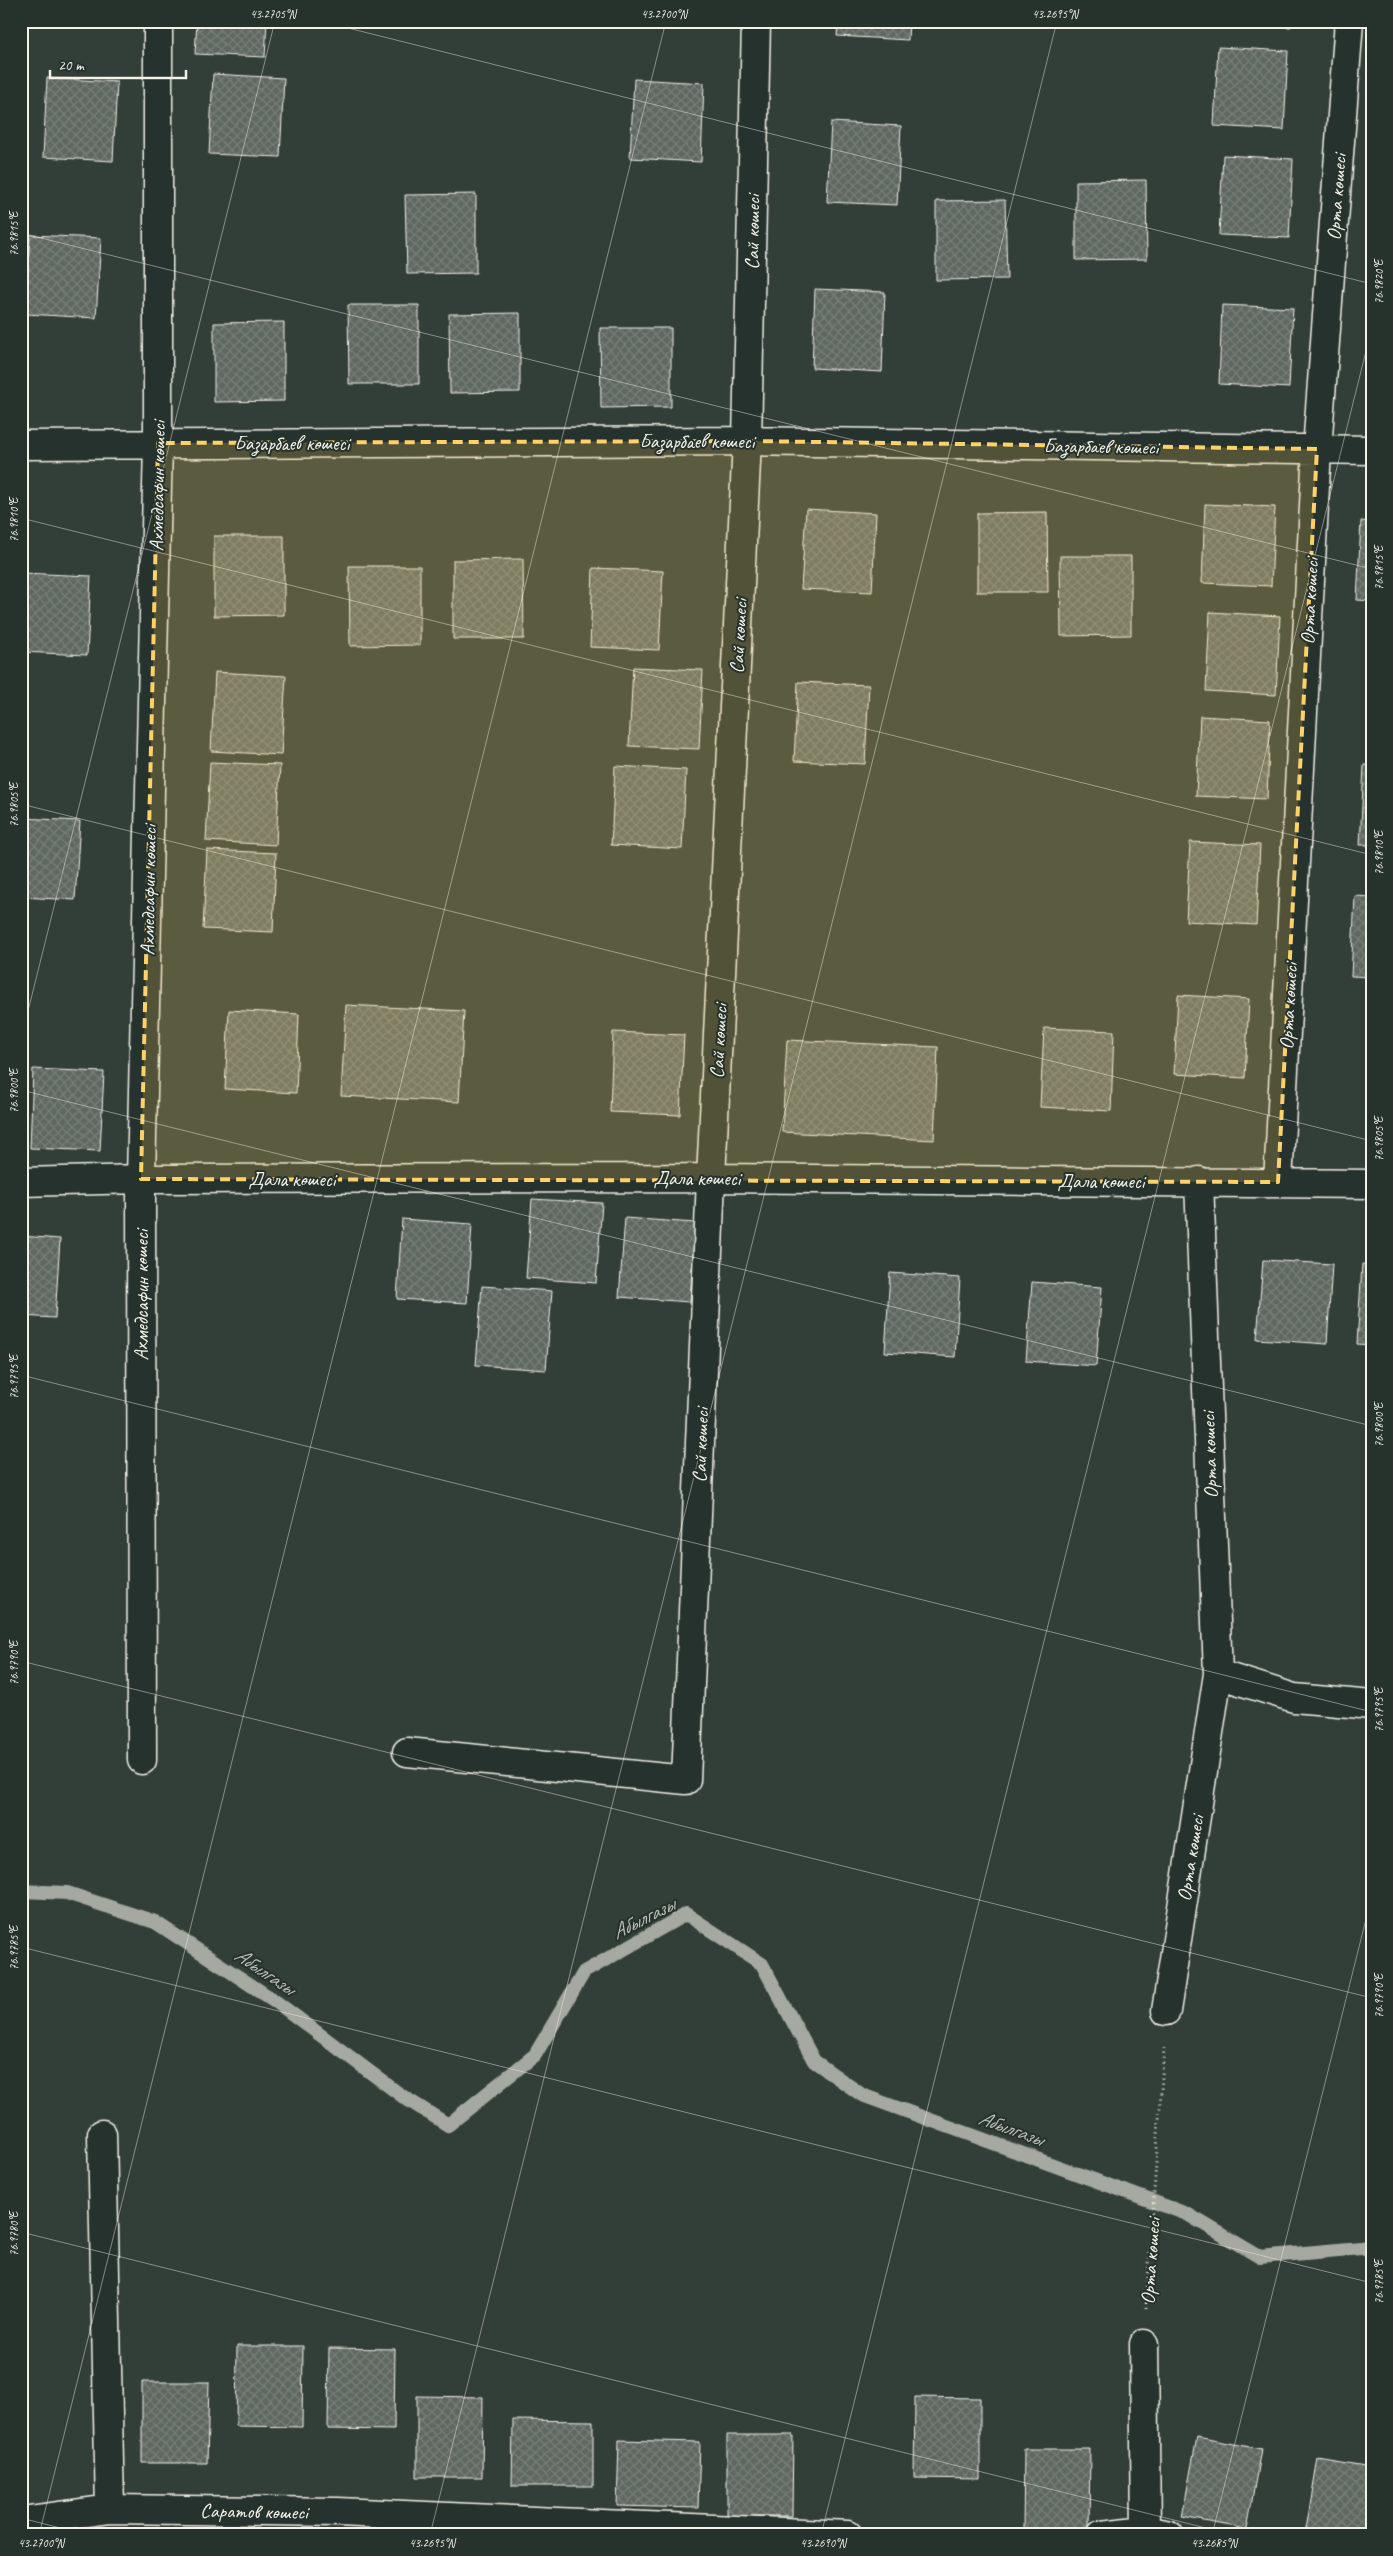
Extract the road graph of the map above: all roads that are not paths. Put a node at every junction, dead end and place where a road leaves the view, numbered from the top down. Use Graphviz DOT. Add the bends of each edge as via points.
graph roads {
  1 [pos="158,21"];
  2 [pos="756,21"];
  3 [pos="1349,21"];
  4 [pos="748,441"];
  5 [pos="158,443"];
  6 [pos="21,445"];
  7 [pos="1317,449"];
  8 [pos="1372,450"];
  9 [pos="711,1178"];
  10 [pos="141,1179"];
  11 [pos="1198,1181"];
  12 [pos="21,1182"];
  13 [pos="1278,1182"];
  14 [pos="1372,1184"];
  15 [pos="1218,1674"];
  16 [pos="1372,1705"];
  17 [pos="406,1752"];
  18 [pos="142,1760"];
  19 [pos="1166,2011"];
  20 [pos="102,2134"];
  21 [pos="1144,2344"];
  22 [pos="110,2509"];
  23 [pos="21,2522"];
  24 [pos="1154,2533"];
  25 [pos="848,2535"];
  26 [pos="1101,2535"];
  1 -- 5 [label="street, Ахмедсафин көшесі"];
  2 -- 4 [label="street, Сай көшесі"];
  3 -- 7 [label="street, Орта көшесі"];
  4 -- 5 [label="street, Базарбаев көшесі"];
  4 -- 7 [label="street, Базарбаев көшесі"];
  4 -- 9 [label="street, Сай көшесі"];
  5 -- 6 [label="street, Базарбаев көшесі"];
  5 -- 10 [label="street, Ахмедсафин көшесі"];
  7 -- 8 [label="street, Базарбаев көшесі"];
  7 -- 13 [label="street, Орта көшесі"];
  9 -- 10 [label="street, Дала көшесі"];
  9 -- 11 [label="street, Дала көшесі"];
  9 -- 17 [label="street, Сай көшесі" via="686,1780"];
  10 -- 12 [label="street, Дала көшесі"];
  10 -- 18 [label="street, Ахмедсафин көшесі"];
  11 -- 13 [label="street, Дала көшесі"];
  11 -- 15 [label="street, Орта көшесі"];
  13 -- 14 [label="street, Дала көшесі"];
  15 -- 16 [label="street" via="1294,1698"];
  15 -- 19 [label="street, Орта көшесі"];
  20 -- 22 [label="street"];
  21 -- 24 [label="street"];
  22 -- 23 [label="street, Саратов көшесі"];
  22 -- 25 [label="street, Саратов көшесі" via="338,2512"];
  24 -- 26 [label="street"];
}
